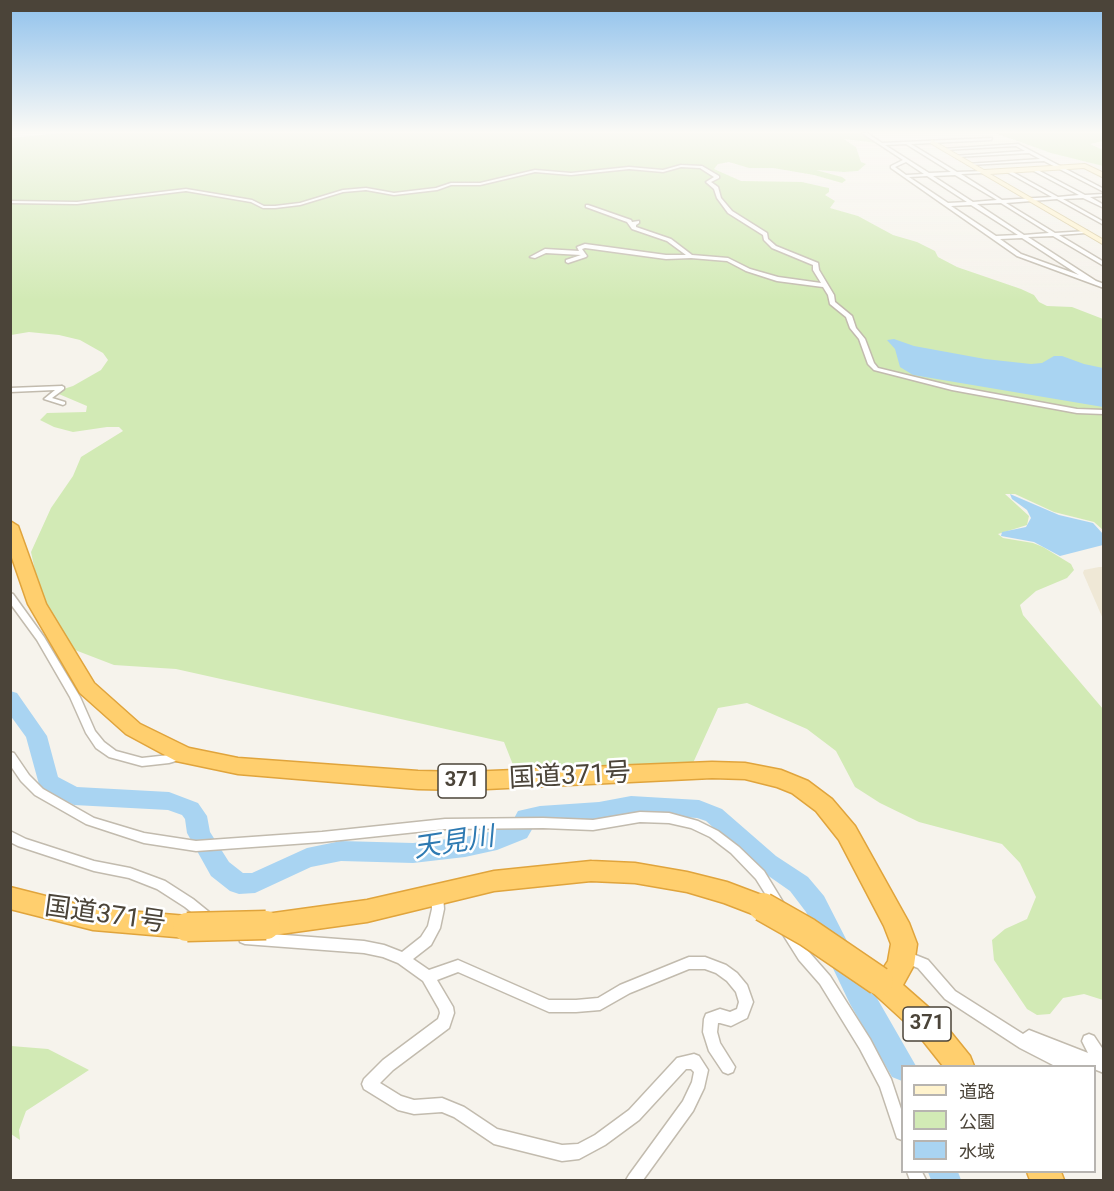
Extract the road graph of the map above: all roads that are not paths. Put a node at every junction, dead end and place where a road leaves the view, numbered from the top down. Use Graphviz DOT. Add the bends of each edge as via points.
graph roads {
  1 [pos="438,189"];
  2 [pos="716,189"];
  3 [pos="922,189"];
  4 [pos="952,189"];
  5 [pos="981,189"];
  6 [pos="1011,189"];
  7 [pos="1041,189"];
  8 [pos="1070,189"];
  9 [pos="1104,195"];
  10 [pos="1085,197"];
  11 [pos="1058,198"];
  12 [pos="1030,200"];
  13 [pos="10,202"];
  14 [pos="1002,202"];
  15 [pos="974,203"];
  16 [pos="946,205"];
  17 [pos="588,206"];
  18 [pos="1104,207"];
  19 [pos="966,218"];
  20 [pos="958,219"];
  21 [pos="1104,224"];
  22 [pos="1104,231"];
  23 [pos="1085,232"];
  24 [pos="1055,234"];
  25 [pos="1025,236"];
  26 [pos="995,238"];
  27 [pos="1104,243"];
  28 [pos="571,254"];
  29 [pos="581,256"];
  30 [pos="691,256"];
  31 [pos="533,257"];
  32 [pos="568,261"];
  33 [pos="807,264"];
  34 [pos="815,265"];
  35 [pos="1104,265"];
  36 [pos="1095,284"];
  37 [pos="823,285"];
  38 [pos="1104,286"];
  39 [pos="10,390"];
  40 [pos="63,403"];
  41 [pos="1104,412"];
  42 [pos="10,526"];
  43 [pos="10,596"];
  44 [pos="184,755"];
  45 [pos="10,756"];
  46 [pos="10,836"];
  47 [pos="437,895"];
  48 [pos="10,898"];
  49 [pos="903,955"];
  50 [pos="404,959"];
  51 [pos="428,977"];
  52 [pos="883,984"];
  53 [pos="1029,1037"];
  54 [pos="1089,1041"];
  55 [pos="959,1065"];
  56 [pos="1078,1065"];
  57 [pos="1104,1066"];
  58 [pos="728,1067"];
  59 [pos="901,1127"];
  60 [pos="634,1180"];
  1 -- 13 [label="street" via="394,194 366,189 343,191 300,204 269,208 252,201 186,190 77,203"];
  2 -- 34 [label="street" via="728,210 765,234 768,243"];
  3 -- 16 [label="street"];
  4 -- 15 [label="street"];
  5 -- 14 [label="street"];
  6 -- 12 [label="street"];
  7 -- 11 [label="street"];
  8 -- 10 [label="street"];
  9 -- 10 [label="street"];
  10 -- 11 [label="street"];
  10 -- 18 [label="street"];
  11 -- 12 [label="street"];
  11 -- 21 [label="street"];
  12 -- 14 [label="street"];
  12 -- 23 [label="street"];
  14 -- 15 [label="street"];
  14 -- 24 [label="street"];
  15 -- 16 [label="street"];
  15 -- 25 [label="street"];
  16 -- 19 [label="street"];
  17 -- 30 [label="street" via="669,240"];
  19 -- 20 [label="street"];
  19 -- 26 [label="street"];
  22 -- 23 [label="street"];
  23 -- 24 [label="street"];
  23 -- 27 [label="street"];
  24 -- 25 [label="street"];
  24 -- 35 [label="street"];
  25 -- 26 [label="street"];
  25 -- 36 [label="street"];
  26 -- 36 [label="street" via="1024,258"];
  28 -- 29 [label="street"];
  29 -- 30 [label="street" via="579,248 585,246 666,257"];
  29 -- 31 [label="street" via="545,251"];
  29 -- 32 [label="street"];
  30 -- 37 [label="street" via="728,260 777,279"];
  33 -- 34 [label="street"];
  34 -- 37 [label="street"];
  36 -- 38 [label="street"];
  37 -- 41 [label="street" via="832,303 849,316 876,369 979,393 1077,411"];
  39 -- 40 [label="street" via="62,388 47,399"];
  42 -- 44 [label="highway, 国道371号 / 371" via="37,604 87,688 133,729"];
  43 -- 44 [label="street" via="41,639 100,745 113,754 142,762"];
  44 -- 49 [label="highway, 国道371号 / 371" via="238,766 418,780 712,770 745,771 781,779 800,787 836,817 896,923 904,944"];
  45 -- 59 [label="street" via="39,792 90,821 151,840 196,846 400,827 593,825 640,817 694,824 735,850 760,875 779,905 786,930 825,980 865,1044 886,1084"];
  46 -- 50 [label="street" via="161,885 224,932 237,937 364,946"];
  47 -- 48 [label="highway, 国道371号 / 371, bridge" via="367,911 266,925 187,927 93,919"];
  47 -- 50 [label="street" via="434,928 426,941"];
  47 -- 52 [label="highway, 国道371号 / 371, bridge" via="504,879 591,871 635,873 687,882 763,907"];
  49 -- 52 [label="highway, 371" via="901,965"];
  49 -- 56 [label="street" via="923,963 950,995 1025,1043 1053,1058"];
  50 -- 51 [label="street"];
  51 -- 58 [label="street" via="458,966 549,1006 576,1006 600,1004 625,989 689,963 705,963 732,977 746,1002 742,1013 730,1018 711,1018 714,1046"];
  51 -- 60 [label="street" via="446,1007 444,1023 369,1083 398,1103 442,1106 459,1112 494,1136 562,1153 579,1151 634,1115 682,1063 694,1061 700,1070 699,1083 688,1106"];
  52 -- 55 [label="highway, 国道371号 / 371" via="926,1023"];
  53 -- 57 [label="street"];
  54 -- 57 [label="street"];
}
